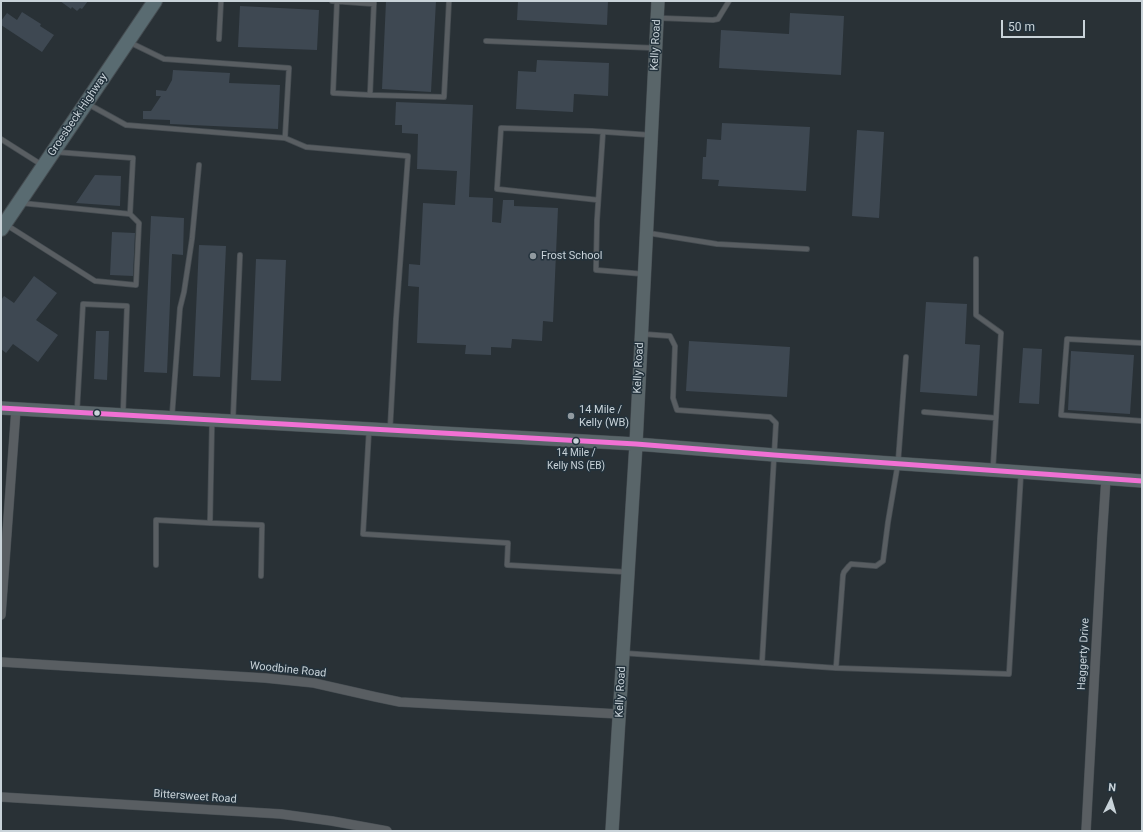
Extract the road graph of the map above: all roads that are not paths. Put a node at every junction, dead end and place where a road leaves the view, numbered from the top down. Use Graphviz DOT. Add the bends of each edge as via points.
graph roads {
  1 [pos="155,1"];
  2 [pos="221,1"];
  3 [pos="332,1"];
  4 [pos="337,1"];
  5 [pos="449,1"];
  6 [pos="658,1"];
  7 [pos="729,1"];
  8 [pos="374,2"];
  9 [pos="657,18"];
  10 [pos="219,39"];
  11 [pos="128,41"];
  12 [pos="486,41"];
  13 [pos="656,48"];
  14 [pos="370,95"];
  15 [pos="86,103"];
  16 [pos="603,132"];
  17 [pos="651,136"];
  18 [pos="284,138"];
  19 [pos="1,139"];
  20 [pos="53,152"];
  21 [pos="198,165"];
  22 [pos="43,166"];
  23 [pos="598,200"];
  24 [pos="18,203"];
  25 [pos="130,214"];
  26 [pos="3,226"];
  27 [pos="646,233"];
  28 [pos="807,248"];
  29 [pos="240,255"];
  30 [pos="976,259"];
  31 [pos="644,274"];
  32 [pos="641,334"];
  33 [pos="1142,343"];
  34 [pos="906,356"];
  35 [pos="1,408"];
  36 [pos="16,409"];
  37 [pos="924,412"];
  38 [pos="76,413"];
  39 [pos="122,415"];
  40 [pos="171,418"];
  41 [pos="996,418"];
  42 [pos="212,420"];
  43 [pos="233,421"];
  44 [pos="1142,421"];
  45 [pos="369,429"];
  46 [pos="390,430"];
  47 [pos="636,444"];
  48 [pos="774,455"];
  49 [pos="898,463"];
  50 [pos="993,470"];
  51 [pos="1021,472"];
  52 [pos="1106,478"];
  53 [pos="1142,481"];
  54 [pos="210,523"];
  55 [pos="156,565"];
  56 [pos="628,572"];
  57 [pos="261,576"];
  58 [pos="1,615"];
  59 [pos="623,653"];
  60 [pos="1,662"];
  61 [pos="762,663"];
  62 [pos="836,668"];
  63 [pos="619,714"];
  64 [pos="1,797"];
  65 [pos="387,831"];
  66 [pos="612,831"];
  67 [pos="1086,831"];
  1 -- 11 [label="main road, Groesbeck Highway"];
  2 -- 10 [label="lane"];
  3 -- 4 [label="lane"];
  4 -- 8 [label="lane"];
  4 -- 14 [label="lane" via="333,92"];
  5 -- 14 [label="lane" via="444,97"];
  6 -- 9 [label="main road, Kelly Road"];
  7 -- 9 [label="lane" via="718,19"];
  8 -- 14 [label="lane"];
  9 -- 13 [label="main road, Kelly Road"];
  11 -- 15 [label="main road, Groesbeck Highway"];
  11 -- 18 [label="lane" via="164,59 289,68"];
  12 -- 13 [label="lane"];
  13 -- 17 [label="main road, Kelly Road"];
  15 -- 18 [label="lane" via="126,125"];
  15 -- 20 [label="main road, Groesbeck Highway"];
  16 -- 17 [label="lane"];
  16 -- 23 [label="lane"];
  16 -- 23 [label="lane" via="501,128 497,189"];
  17 -- 27 [label="main road, Kelly Road"];
  18 -- 46 [label="lane" via="306,147 408,156"];
  19 -- 22 [label="lane"];
  20 -- 22 [label="main road, Groesbeck Highway"];
  20 -- 25 [label="lane" via="133,158"];
  21 -- 40 [label="lane" via="192,239 180,308"];
  22 -- 24 [label="main road, Groesbeck Highway"];
  23 -- 31 [label="lane" via="596,270"];
  24 -- 25 [label="lane"];
  24 -- 26 [label="main road, Groesbeck Highway"];
  25 -- 26 [label="lane" via="139,223 136,285 95,281"];
  27 -- 28 [label="lane" via="717,244"];
  27 -- 31 [label="main road, Kelly Road"];
  29 -- 43 [label="lane"];
  30 -- 41 [label="lane" via="976,315 1001,333"];
  31 -- 32 [label="main road, Kelly Road"];
  32 -- 47 [label="main road, Kelly Road"];
  32 -- 48 [label="lane" via="670,336 675,346 673,398 677,410 770,418 776,423"];
  33 -- 44 [label="lane" via="1067,339 1061,415"];
  34 -- 49 [label="lane"];
  35 -- 36 [label="main road"];
  36 -- 38 [label="main road"];
  36 -- 58 [label="street"];
  37 -- 41 [label="lane"];
  38 -- 39 [label="main road"];
  38 -- 39 [label="lane" via="83,304 98,304 127,306"];
  39 -- 40 [label="main road"];
  40 -- 42 [label="main road"];
  41 -- 50 [label="lane"];
  42 -- 43 [label="main road"];
  42 -- 54 [label="lane"];
  43 -- 45 [label="main road"];
  45 -- 46 [label="main road"];
  45 -- 56 [label="lane" via="364,534 508,543 507,565"];
  46 -- 47 [label="main road"];
  47 -- 48 [label="main road"];
  47 -- 56 [label="main road, Kelly Road"];
  48 -- 49 [label="main road"];
  48 -- 61 [label="lane"];
  49 -- 50 [label="main road"];
  49 -- 62 [label="lane" via="883,561 876,566 852,564 843,576"];
  50 -- 51 [label="main road"];
  51 -- 52 [label="main road"];
  51 -- 62 [label="lane" via="1008,674"];
  52 -- 53 [label="main road"];
  52 -- 67 [label="street, Haggerty Drive"];
  54 -- 55 [label="lane" via="156,520"];
  54 -- 57 [label="lane" via="262,525"];
  56 -- 59 [label="main road, Kelly Road"];
  59 -- 61 [label="lane"];
  59 -- 63 [label="main road, Kelly Road"];
  60 -- 63 [label="street, Woodbine Road" via="265,678 314,683 400,702"];
  61 -- 62 [label="lane"];
  63 -- 66 [label="main road, Kelly Road"];
  64 -- 65 [label="street, Bittersweet Road" via="281,814"];
}
